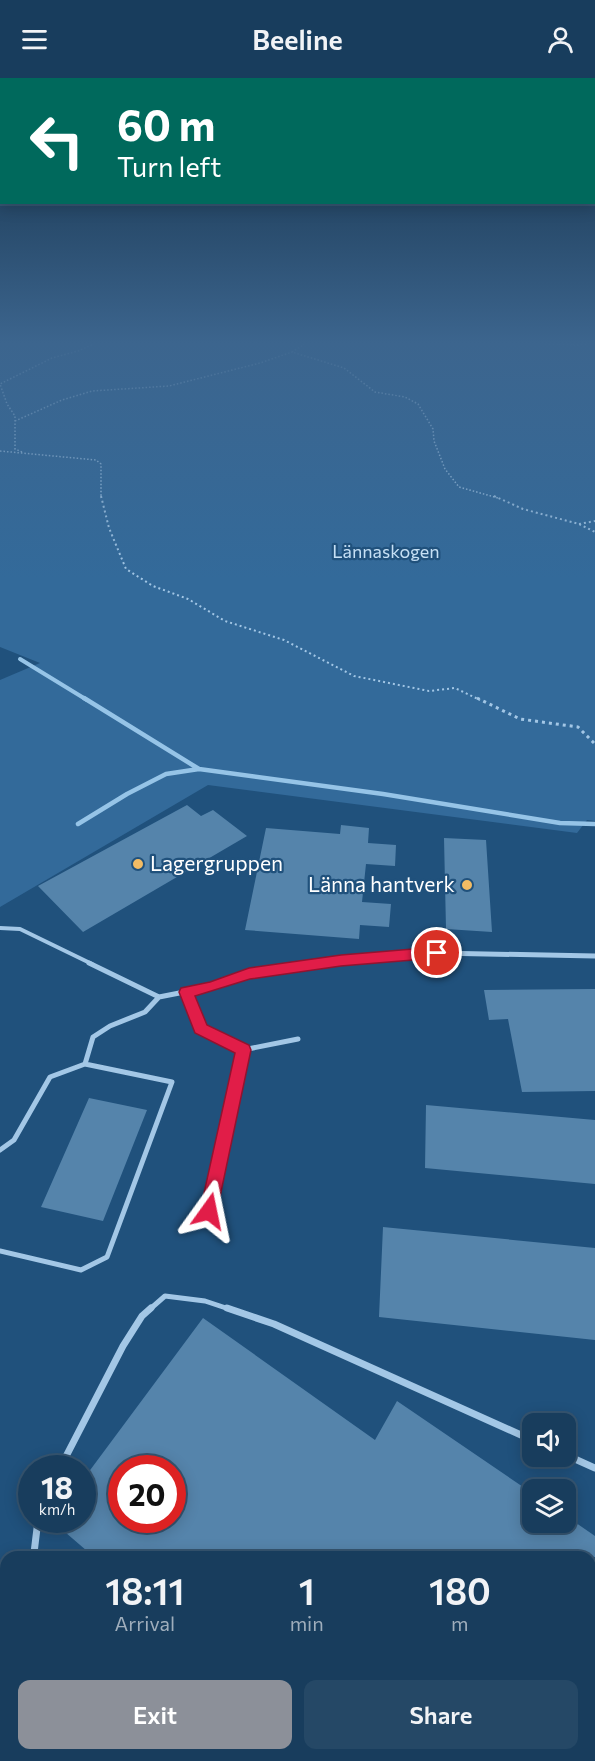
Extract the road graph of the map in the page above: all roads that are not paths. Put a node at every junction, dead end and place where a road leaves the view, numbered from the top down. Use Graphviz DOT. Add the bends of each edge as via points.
graph roads {
  1 [pos="0,928"];
  2 [pos="595,956"];
  3 [pos="210,987"];
  4 [pos="186,992"];
  5 [pos="159,997"];
  6 [pos="298,1040"];
  7 [pos="243,1050"];
  8 [pos="85,1064"];
  9 [pos="0,1150"];
  10 [pos="209,1211"];
  11 [pos="0,1251"];
  12 [pos="522,1436"];
  13 [pos="67,1455"];
  14 [pos="576,1459"];
  15 [pos="595,1468"];
  16 [pos="37,1533"];
  17 [pos="36,1551"];
  1 -- 5 [label="lane" via="20,929"];
  2 -- 3 [label="street" via="425,954 249,974"];
  3 -- 4 [label="lane"];
  4 -- 5 [label="lane"];
  4 -- 7 [label="lane" via="201,1029"];
  5 -- 8 [label="lane" via="145,1012 93,1037"];
  6 -- 7 [label="lane"];
  7 -- 10 [label="lane"];
  8 -- 9 [label="lane" via="50,1077 14,1140"];
  8 -- 11 [label="lane" via="172,1082 107,1257 81,1269"];
  12 -- 13 [label="lane" via="274,1324 205,1301 165,1296 142,1316 123,1346"];
  14 -- 15 [label="lane"];
  16 -- 17 [label="lane"];
}
